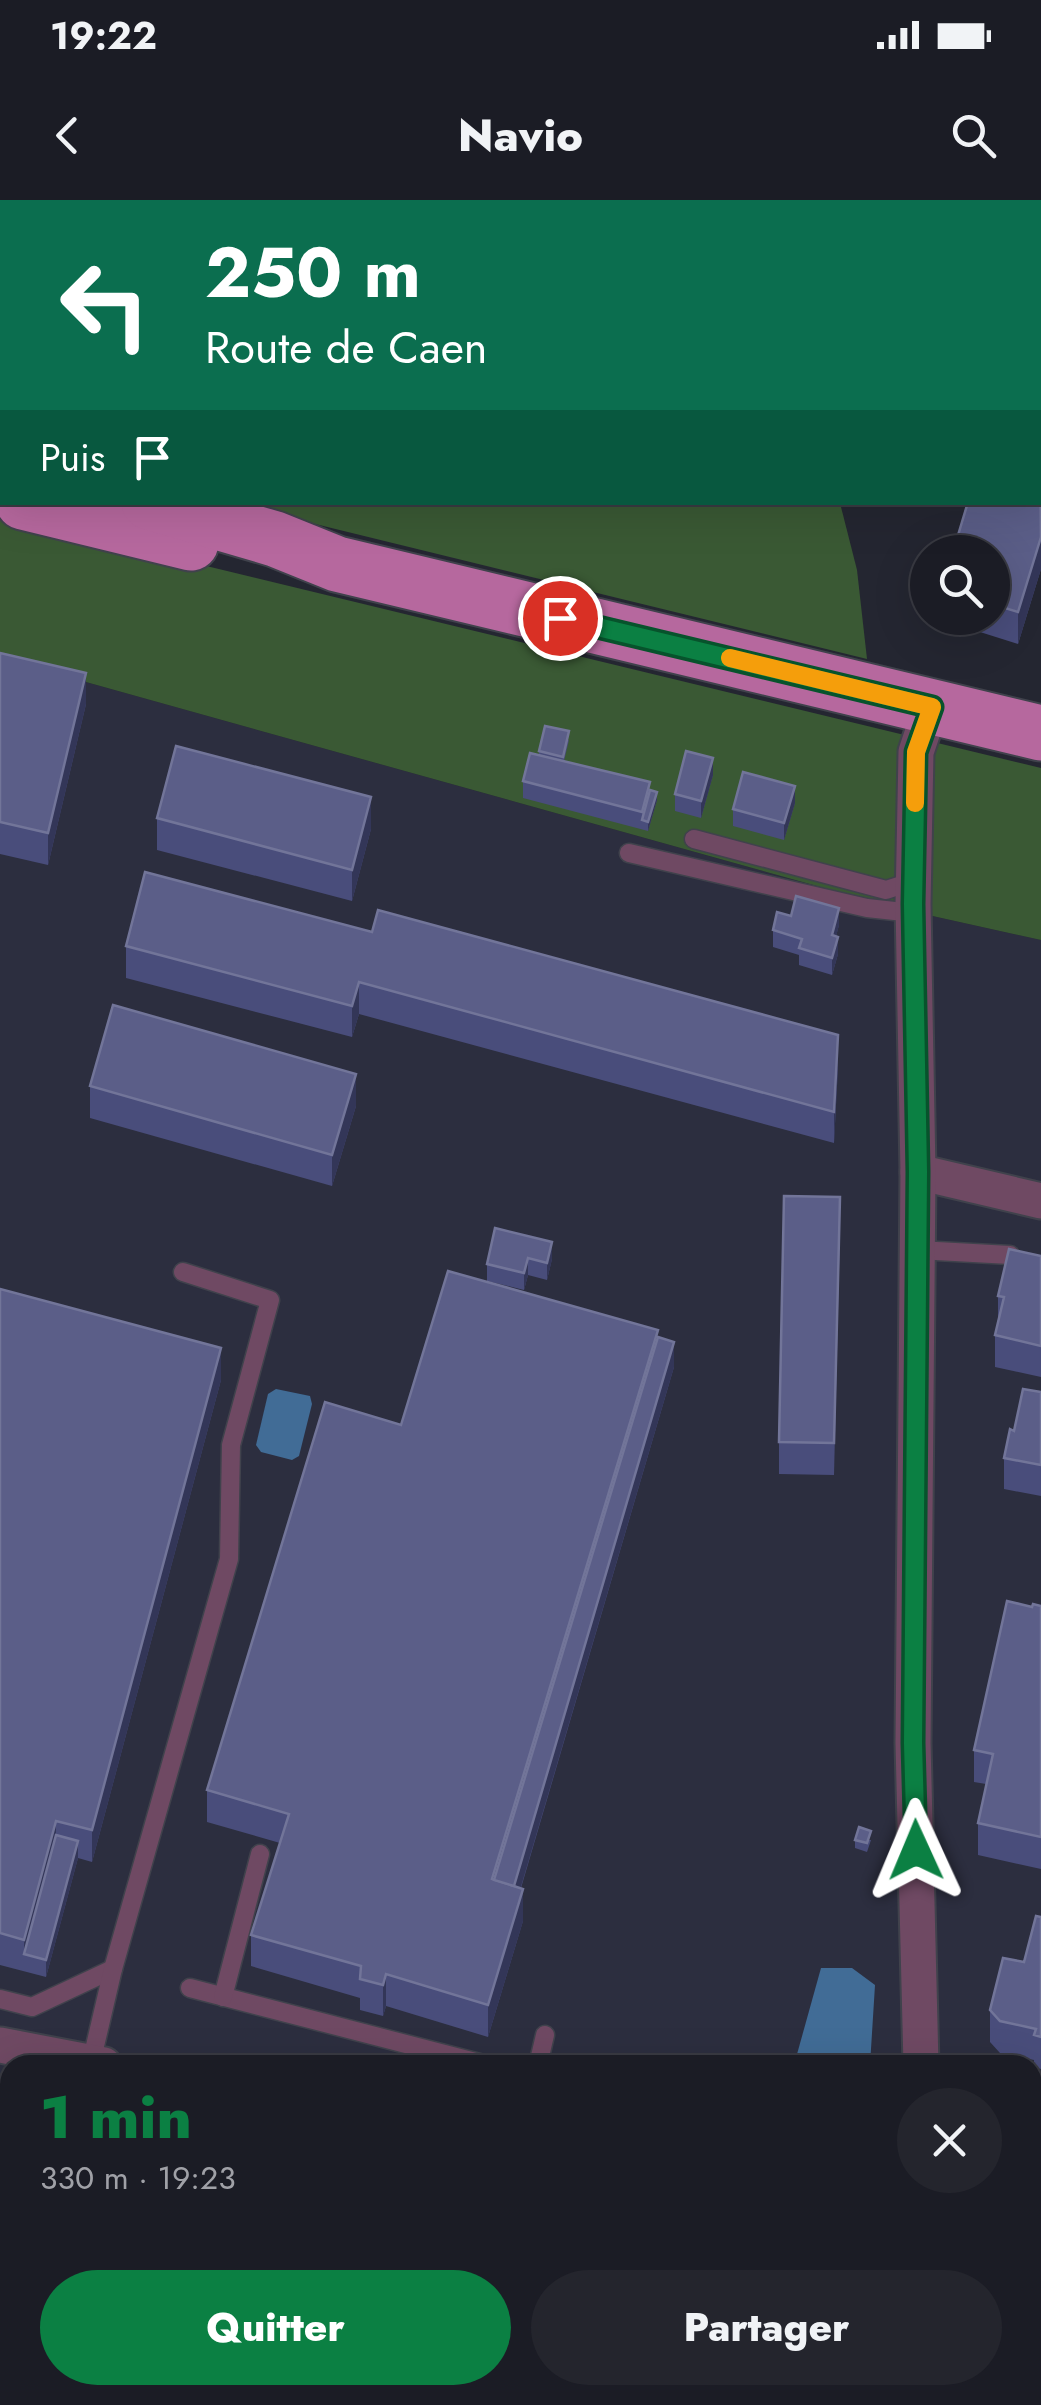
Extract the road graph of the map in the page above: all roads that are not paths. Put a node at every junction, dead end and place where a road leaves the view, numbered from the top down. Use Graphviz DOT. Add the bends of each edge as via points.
graph roads {
  1 [pos="36,505"];
  2 [pos="159,505"];
  3 [pos="337,564"];
  4 [pos="932,707"];
  5 [pos="1041,733"];
  6 [pos="694,839"];
  7 [pos="629,853"];
  8 [pos="914,897"];
  9 [pos="918,1172"];
  10 [pos="1041,1201"];
  11 [pos="918,1250"];
  12 [pos="1010,1256"];
  13 [pos="183,1272"];
  14 [pos="260,1854"];
  15 [pos="113,1968"];
  16 [pos="190,1988"];
  17 [pos="223,1997"];
  18 [pos="0,1999"];
  19 [pos="546,2036"];
  20 [pos="0,2045"];
  21 [pos="52,2055"];
  22 [pos="99,2055"];
  23 [pos="448,2055"];
  24 [pos="541,2055"];
  25 [pos="921,2055"];
  1 -- 3 [label="main road" via="270,560"];
  2 -- 3 [label="main road"];
  3 -- 4 [label="main road"];
  4 -- 5 [label="main road"];
  4 -- 8 [label="street" via="916,752"];
  6 -- 8 [label="lane"];
  7 -- 8 [label="lane" via="867,908"];
  8 -- 9 [label="street"];
  9 -- 10 [label="street"];
  9 -- 11 [label="street"];
  11 -- 12 [label="lane"];
  11 -- 25 [label="street" via="913,1743"];
  13 -- 15 [label="lane" via="270,1300 232,1445 229,1560"];
  14 -- 17 [label="lane"];
  15 -- 18 [label="lane" via="32,2007"];
  15 -- 22 [label="lane"];
  16 -- 17 [label="lane"];
  17 -- 23 [label="lane"];
  19 -- 24 [label="lane"];
  20 -- 21 [label="street"];
}
